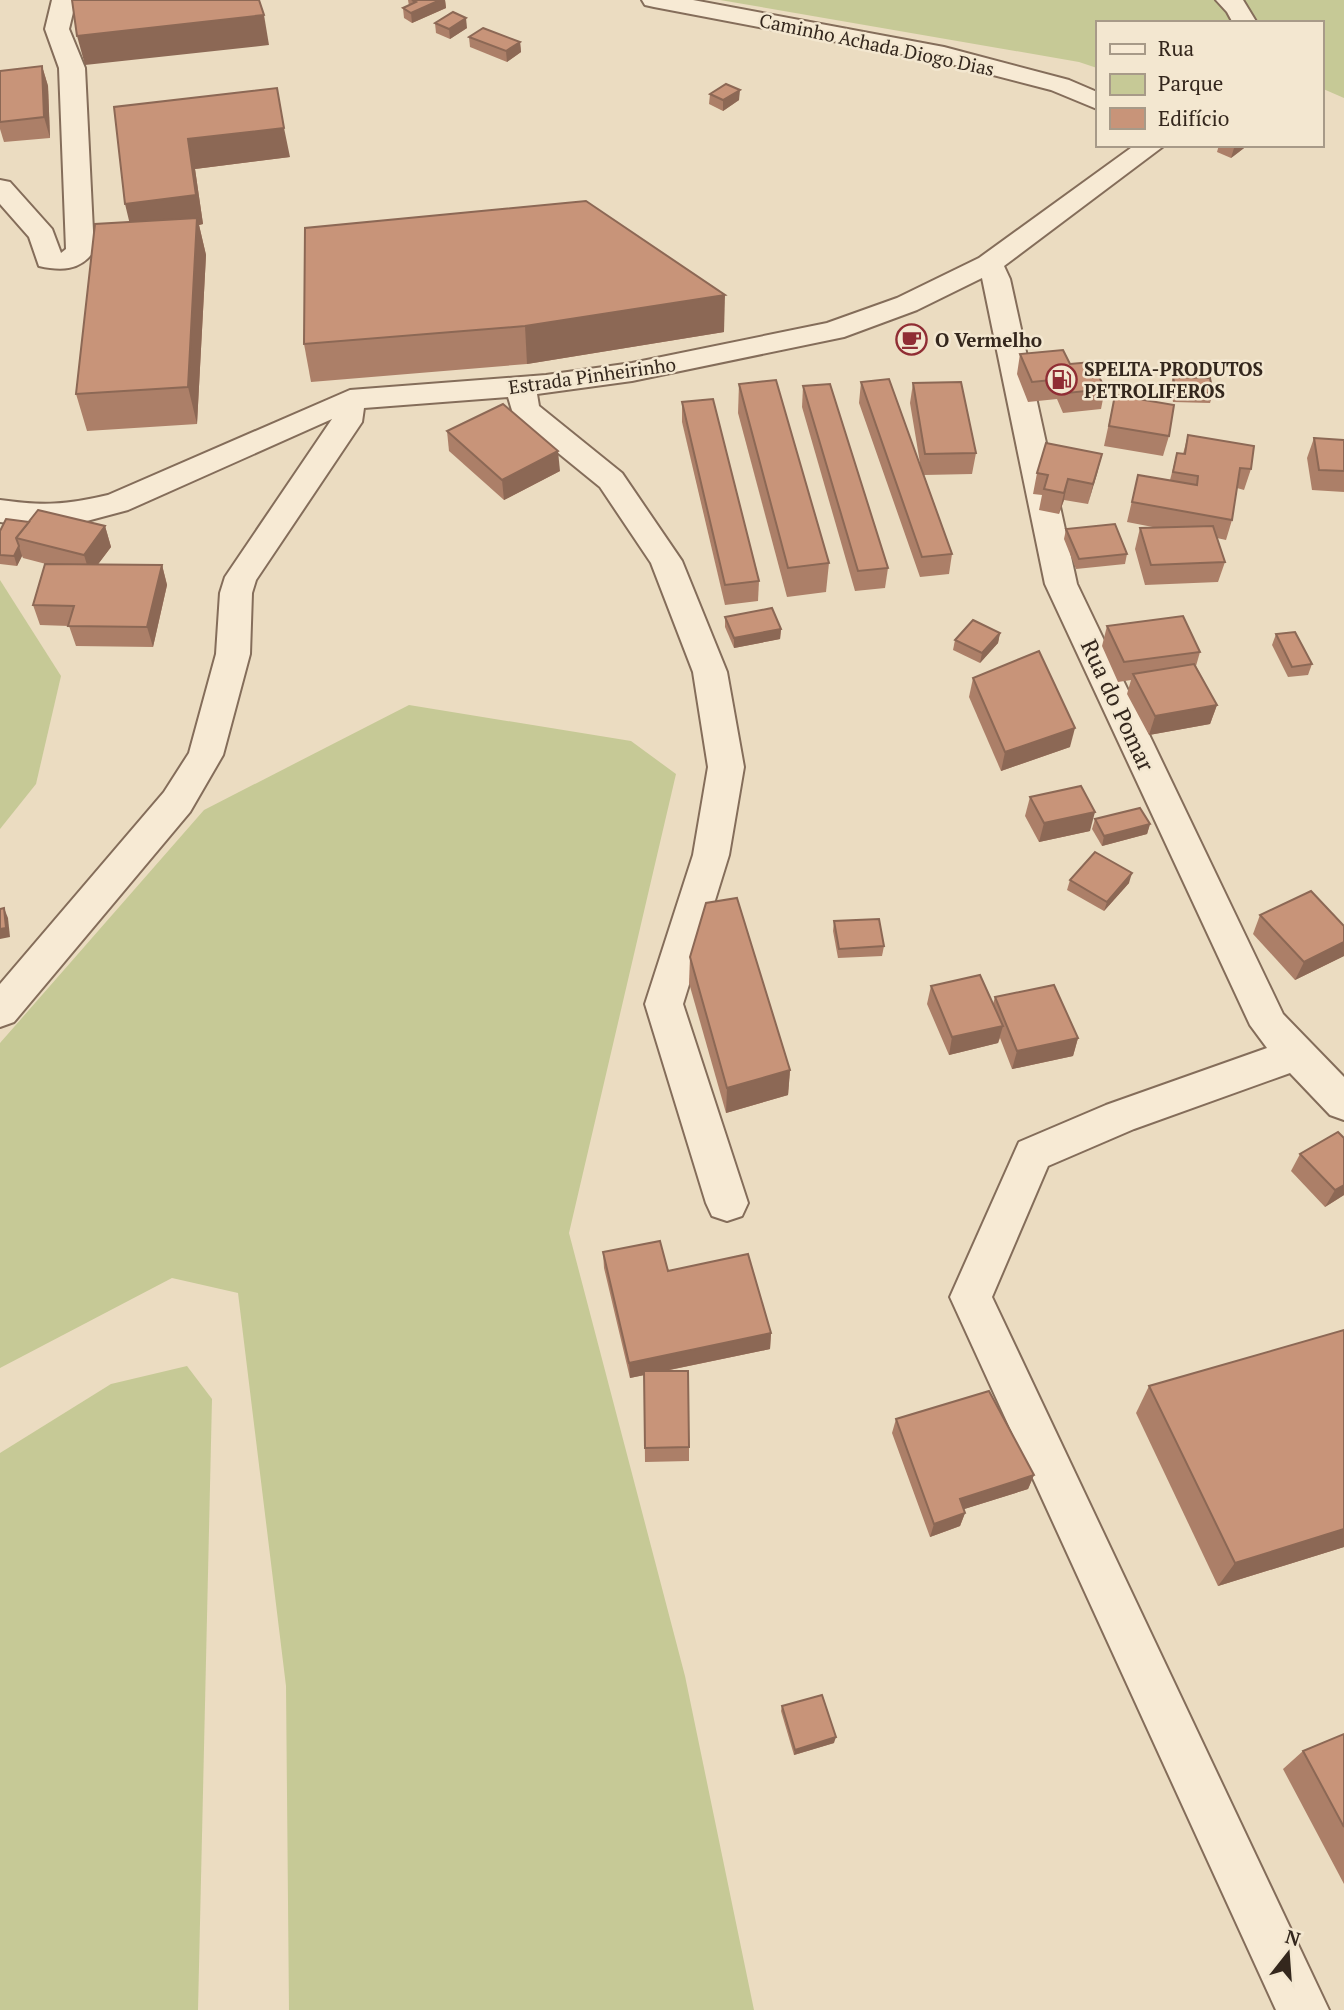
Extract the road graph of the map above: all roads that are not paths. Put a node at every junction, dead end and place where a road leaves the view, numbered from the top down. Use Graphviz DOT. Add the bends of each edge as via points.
graph roads {
  1 [pos="64,0"];
  2 [pos="654,0"];
  3 [pos="1228,0"];
  4 [pos="1244,21"];
  5 [pos="1096,101"];
  6 [pos="1149,147"];
  7 [pos="0,188"];
  8 [pos="989,264"];
  9 [pos="521,386"];
  10 [pos="350,400"];
  11 [pos="0,511"];
  12 [pos="0,1011"];
  13 [pos="1297,1054"];
  14 [pos="1344,1103"];
  15 [pos="727,1203"];
  16 [pos="1303,2010"];
  1 -- 7 [label="street" via="57,29 72,68 80,251 74,258 49,260 42,235"];
  2 -- 5 [label="street, Caminho Achada Diogo Dias" via="944,55 1060,85"];
  3 -- 4 [label="street"];
  6 -- 8 [label="street, Estrada Pinheirinho"];
  8 -- 9 [label="street, Estrada Pinheirinho" via="907,304 834,331 632,372"];
  8 -- 13 [label="street, Rua do Pomar" via="996,279 1061,584 1269,1025"];
  9 -- 10 [label="street, Estrada Pinheirinho"];
  9 -- 15 [label="street" via="525,410 611,480 666,561 710,671 726,767 711,855 664,1004"];
  10 -- 11 [label="street, Estrada Pinheirinho" via="117,503 68,515"];
  10 -- 12 [label="street" via="347,422 241,577 233,654 206,755 177,802"];
  13 -- 14 [label="street, Rua do Pomar"];
  13 -- 16 [label="street" via="1120,1117 1033,1154 971,1297"];
}
